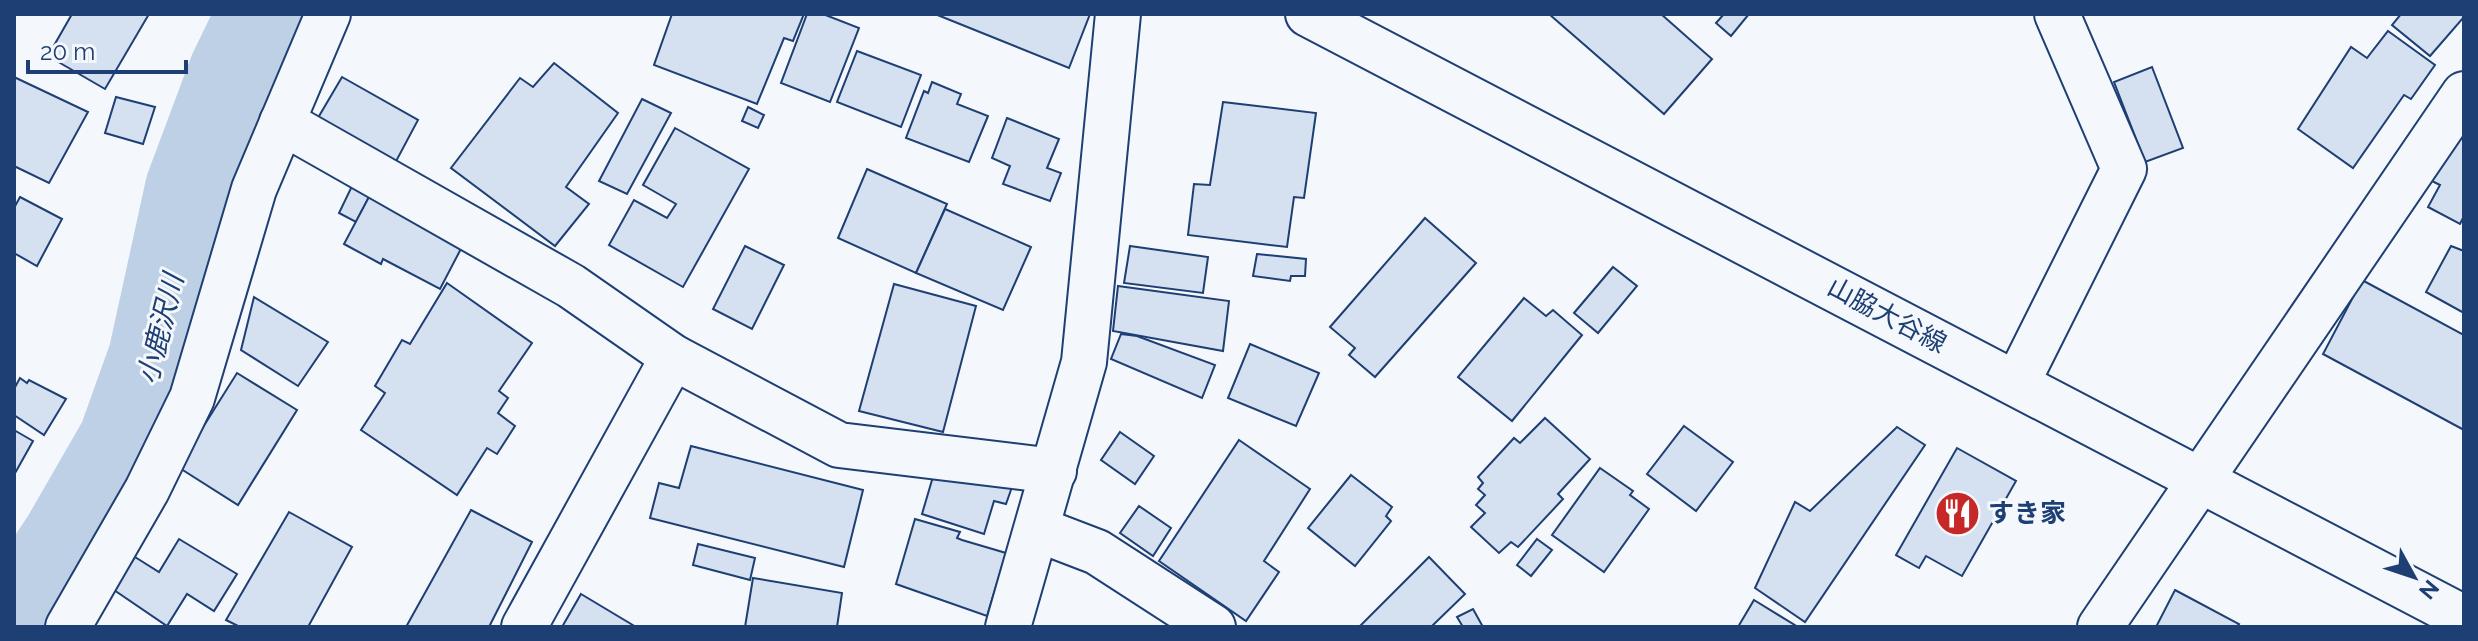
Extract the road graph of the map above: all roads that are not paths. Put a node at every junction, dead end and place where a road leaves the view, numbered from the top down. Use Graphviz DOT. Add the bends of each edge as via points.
graph roads {
  1 [pos="328,14"];
  2 [pos="1118,14"];
  3 [pos="1308,14"];
  4 [pos="2057,14"];
  5 [pos="2464,94"];
  6 [pos="282,122"];
  7 [pos="673,357"];
  8 [pos="2017,383"];
  9 [pos="1054,471"];
  10 [pos="2201,479"];
  11 [pos="1037,529"];
  12 [pos="2464,618"];
  13 [pos="68,627"];
  14 [pos="524,627"];
  15 [pos="1008,627"];
  16 [pos="1213,627"];
  17 [pos="2100,627"];
  1 -- 6 [label="street"];
  2 -- 9 [label="street" via="1084,362"];
  3 -- 8 [label="street, 山脇大谷線"];
  4 -- 8 [label="street" via="2124,169"];
  5 -- 10 [label="street"];
  6 -- 7 [label="street" via="571,286"];
  6 -- 13 [label="street" via="254,189 192,398 147,490"];
  7 -- 9 [label="street" via="839,445"];
  7 -- 14 [label="street"];
  8 -- 10 [label="street, 山脇大谷線"];
  9 -- 11 [label="street"];
  10 -- 12 [label="street, 山脇大谷線"];
  10 -- 17 [label="street"];
  11 -- 15 [label="street"];
  11 -- 16 [label="street" via="1097,552"];
}
